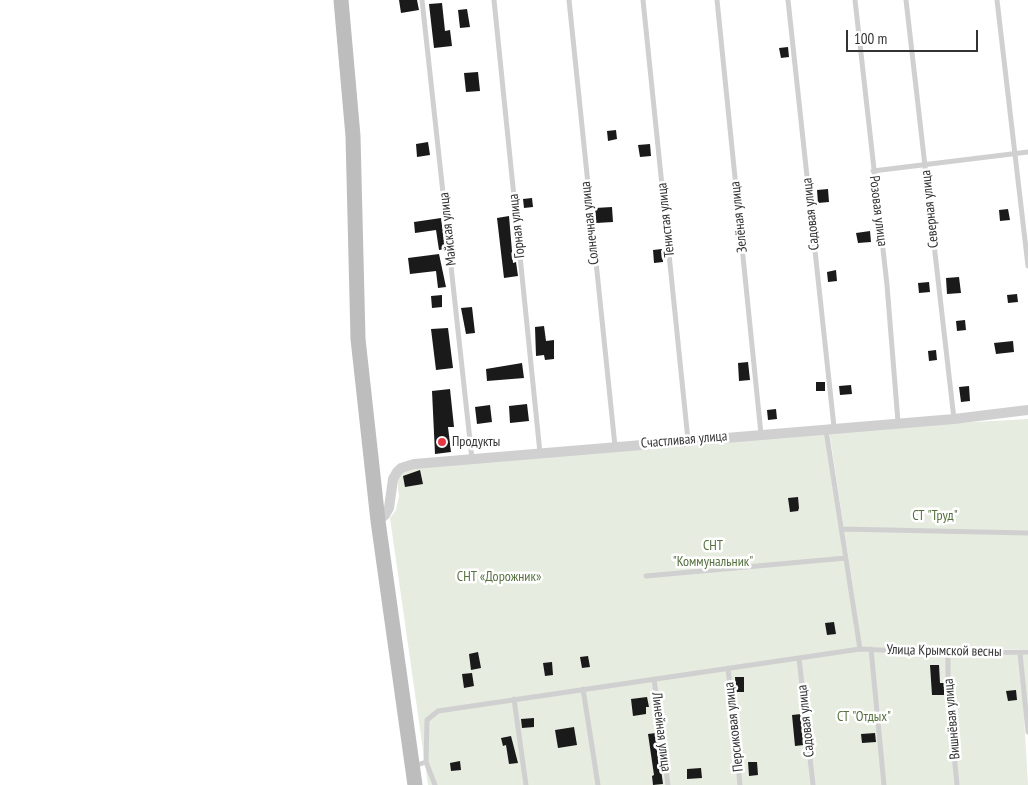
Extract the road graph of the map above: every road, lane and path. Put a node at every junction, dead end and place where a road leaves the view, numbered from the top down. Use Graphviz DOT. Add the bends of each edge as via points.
graph roads {
  1 [pos="341,0"];
  2 [pos="422,0"];
  3 [pos="494,0"];
  4 [pos="569,0"];
  5 [pos="643,0"];
  6 [pos="717,0"];
  7 [pos="788,0"];
  8 [pos="855,0"];
  9 [pos="906,0"];
  10 [pos="997,0"];
  11 [pos="1028,152"];
  12 [pos="1014,154"];
  13 [pos="926,165"];
  14 [pos="873,171"];
  15 [pos="1028,266"];
  16 [pos="1028,410"];
  17 [pos="954,419"];
  18 [pos="898,422"];
  19 [pos="829,428"];
  20 [pos="761,434"];
  21 [pos="688,440"];
  22 [pos="615,446"];
  23 [pos="540,453"];
  24 [pos="472,459"];
  25 [pos="378,521"];
  26 [pos="841,529"];
  27 [pos="1028,533"];
  28 [pos="846,558"];
  29 [pos="646,576"];
  30 [pos="860,649"];
  31 [pos="871,649"];
  32 [pos="1020,652"];
  33 [pos="1028,652"];
  34 [pos="948,653"];
  35 [pos="799,658"];
  36 [pos="728,668"];
  37 [pos="654,679"];
  38 [pos="583,689"];
  39 [pos="514,699"];
  40 [pos="1028,732"];
  41 [pos="419,764"];
  42 [pos="415,785"];
  43 [pos="435,785"];
  44 [pos="526,785"];
  45 [pos="598,785"];
  46 [pos="668,785"];
  47 [pos="740,785"];
  48 [pos="813,785"];
  49 [pos="884,785"];
  50 [pos="958,785"];
  1 -- 25 [label="main road" via="353,136 358,339"];
  2 -- 24 [label="lane, Майская улица"];
  3 -- 23 [label="lane, Горная улица"];
  4 -- 22 [label="lane, Солнечная улица"];
  5 -- 21 [label="lane, Тенистая улица"];
  6 -- 20 [label="lane, Зелёная улица"];
  7 -- 19 [label="lane, Садовая улица"];
  8 -- 14 [label="lane, Розовая улица"];
  9 -- 13 [label="lane, Северная улица"];
  10 -- 12 [label="lane"];
  11 -- 12 [label="lane"];
  12 -- 13 [label="lane"];
  12 -- 15 [label="lane"];
  13 -- 14 [label="lane"];
  13 -- 17 [label="lane, Северная улица"];
  14 -- 18 [label="lane, Розовая улица" via="887,285"];
  16 -- 17 [label="street, Счастливая улица"];
  17 -- 18 [label="street, Счастливая улица"];
  18 -- 19 [label="street, Счастливая улица"];
  19 -- 20 [label="street, Счастливая улица"];
  19 -- 26 [label="lane, Садовая улица"];
  20 -- 21 [label="street, Счастливая улица"];
  21 -- 22 [label="street, Счастливая улица"];
  22 -- 23 [label="street, Счастливая улица"];
  23 -- 24 [label="street, Счастливая улица"];
  24 -- 25 [label="street, Счастливая улица" via="402,468 393,479 389,508"];
  25 -- 41 [label="main road"];
  26 -- 27 [label="lane"];
  26 -- 28 [label="lane, Садовая улица"];
  28 -- 29 [label="lane"];
  28 -- 30 [label="lane, Садовая улица"];
  30 -- 31 [label="lane, Улица Крымской весны"];
  30 -- 35 [label="lane, Улица Крымской весны"];
  31 -- 34 [label="lane, Улица Крымской весны"];
  31 -- 49 [label="lane"];
  32 -- 33 [label="lane, Улица Крымской весны"];
  32 -- 34 [label="lane, Улица Крымской весны"];
  32 -- 40 [label="lane"];
  34 -- 50 [label="lane, Вишнёвая улица" via="948,693"];
  35 -- 36 [label="lane, Улица Крымской весны"];
  35 -- 48 [label="lane, Садовая улица"];
  36 -- 37 [label="lane, Улица Крымской весны"];
  36 -- 47 [label="lane, Персиковая улица"];
  37 -- 38 [label="lane, Улица Крымской весны"];
  37 -- 46 [label="lane, Линейная улица"];
  38 -- 39 [label="lane, Улица Крымской весны"];
  38 -- 45 [label="lane"];
  39 -- 41 [label="lane, Улица Крымской весны" via="438,711 427,720"];
  39 -- 44 [label="lane"];
  41 -- 42 [label="main road"];
  41 -- 43 [label="lane"];
}
